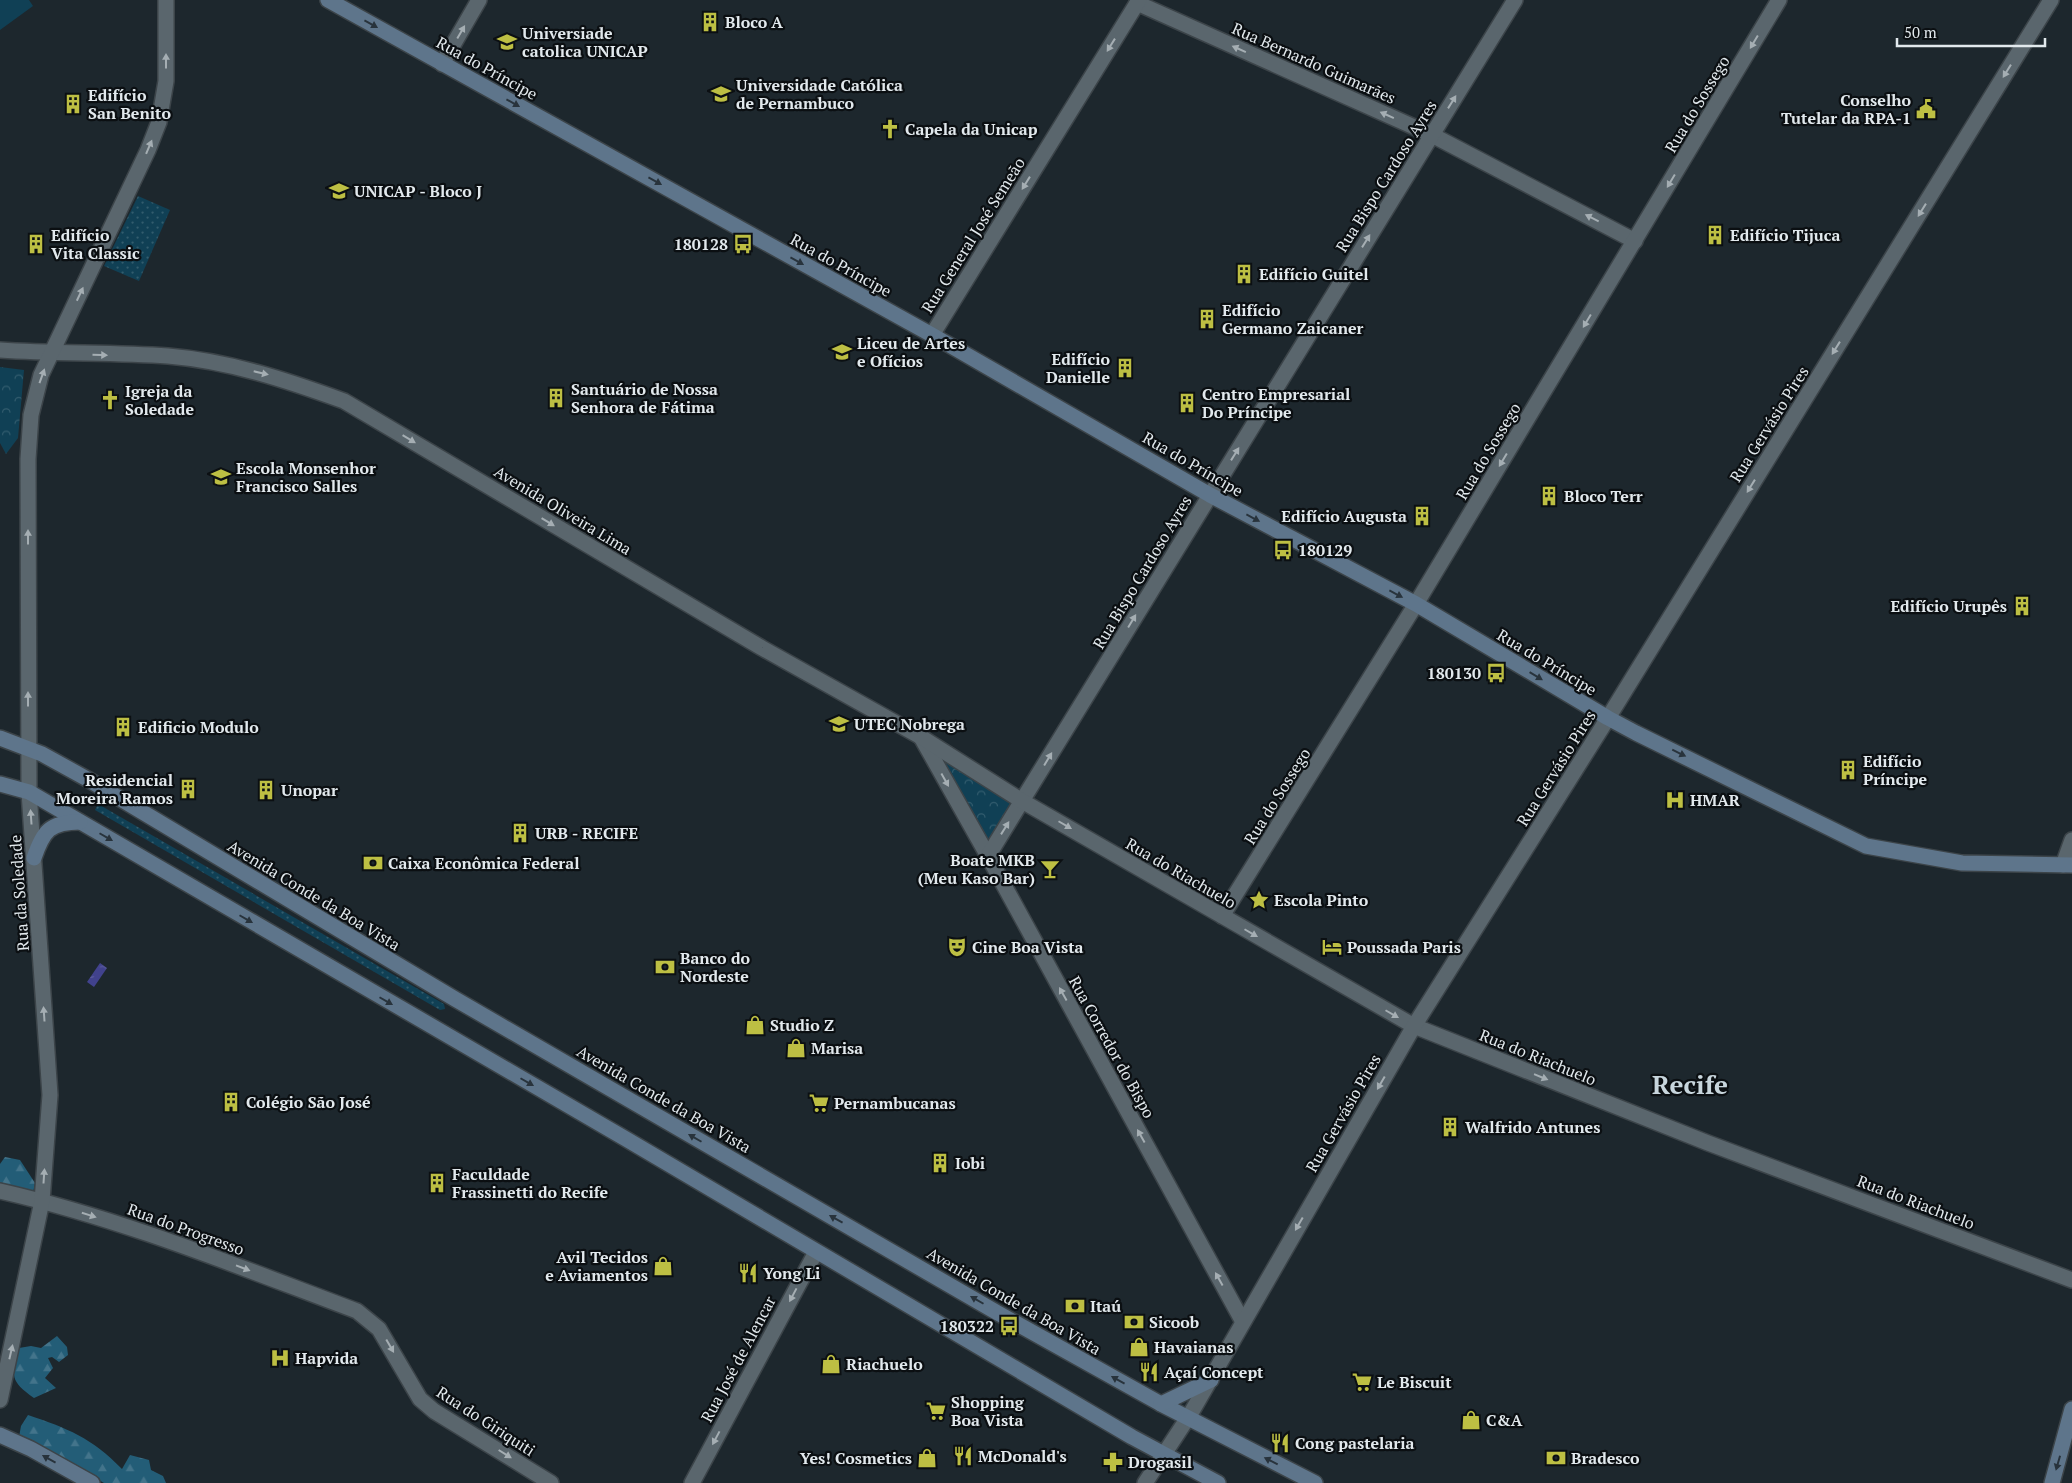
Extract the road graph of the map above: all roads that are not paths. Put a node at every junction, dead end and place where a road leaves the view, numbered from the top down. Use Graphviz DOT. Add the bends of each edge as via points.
graph roads {
  1 [pos="166,0"];
  2 [pos="328,0"];
  3 [pos="479,0"];
  4 [pos="1515,0"];
  5 [pos="1779,0"];
  6 [pos="2051,0"];
  7 [pos="1138,2"];
  8 [pos="442,64"];
  9 [pos="1432,135"];
  10 [pos="1636,241"];
  11 [pos="932,335"];
  12 [pos="0,350"];
  13 [pos="52,354"];
  14 [pos="1210,495"];
  15 [pos="1416,604"];
  16 [pos="1608,718"];
  17 [pos="921,737"];
  18 [pos="0,738"];
  19 [pos="28,748"];
  20 [pos="0,784"];
  21 [pos="29,792"];
  22 [pos="1022,801"];
  23 [pos="80,822"];
  24 [pos="2072,840"];
  25 [pos="988,856"];
  26 [pos="34,858"];
  27 [pos="2068,865"];
  28 [pos="1222,916"];
  29 [pos="1414,1026"];
  30 [pos="0,1191"];
  31 [pos="42,1201"];
  32 [pos="816,1252"];
  33 [pos="2072,1280"];
  34 [pos="357,1311"];
  35 [pos="1243,1322"];
  36 [pos="1210,1380"];
  37 [pos="0,1400"];
  38 [pos="1161,1404"];
  39 [pos="2072,1409"];
  40 [pos="1188,1418"];
  41 [pos="0,1435"];
  42 [pos="1163,1455"];
  43 [pos="92,1483"];
  44 [pos="551,1483"];
  45 [pos="692,1483"];
  46 [pos="1145,1483"];
  47 [pos="1218,1483"];
  48 [pos="1315,1483"];
  49 [pos="2052,1483"];
  13 -- 1 [label="street, Rua da Soledade, one-way" via="159,122 166,81"];
  2 -- 8 [label="main road, Rua do Príncipe, one-way"];
  8 -- 3 [label="street, one-way"];
  9 -- 4 [label="street, Rua Bispo Cardoso Ayres, one-way"];
  5 -- 10 [label="street, Rua do Sossego, one-way"];
  6 -- 16 [label="street, Rua Gervásio Pires, one-way"];
  9 -- 7 [label="street, Rua Bernardo Guimarães, one-way"];
  7 -- 11 [label="street, Rua General José Semeão, one-way"];
  8 -- 11 [label="main road, Rua do Príncipe, one-way"];
  10 -- 9 [label="street, Rua Bernardo Guimarães, one-way"];
  14 -- 9 [label="street, Rua Bispo Cardoso Ayres, one-way"];
  10 -- 15 [label="street, Rua do Sossego, one-way"];
  11 -- 14 [label="main road, Rua do Príncipe"];
  12 -- 13 [label="street, Avenida Oliveira Lima"];
  13 -- 17 [label="street, Avenida Oliveira Lima, one-way" via="168,356 219,363 274,376 344,401 753,643"];
  19 -- 13 [label="street, Rua da Soledade, one-way" via="28,459 31,415 41,375"];
  14 -- 15 [label="main road, Rua do Príncipe, one-way"];
  22 -- 14 [label="street, Rua Bispo Cardoso Ayres, one-way"];
  15 -- 16 [label="main road, Rua do Príncipe, one-way"];
  15 -- 28 [label="street, Rua do Sossego"];
  16 -- 27 [label="main road, Rua do Príncipe, one-way" via="1866,846 1962,863"];
  16 -- 29 [label="street, Rua Gervásio Pires"];
  17 -- 22 [label="street, Avenida Oliveira Lima"];
  17 -- 25 [label="street, Rua Corredor do Bispo, one-way"];
  18 -- 19 [label="main road, Avenida Conde da Boa Vista"];
  19 -- 21 [label="street, Rua da Soledade"];
  38 -- 19 [label="main road, Avenida Conde da Boa Vista, one-way" via="455,999 89,780"];
  20 -- 21 [label="main road"];
  21 -- 23 [label="main road"];
  26 -- 21 [label="street, Rua da Soledade, one-way"];
  25 -- 22 [label="street, Rua Bispo Cardoso Ayres, one-way"];
  22 -- 28 [label="street, Rua do Riachuelo, one-way"];
  23 -- 26 [label="main road" via="52,826 41,840"];
  23 -- 32 [label="main road, one-way"];
  24 -- 27 [label="street"];
  35 -- 25 [label="street, Rua Corredor do Bispo, one-way"];
  31 -- 26 [label="street, Rua da Soledade, one-way" via="50,1095"];
  28 -- 29 [label="street, Rua do Riachuelo, one-way"];
  29 -- 33 [label="street, Rua do Riachuelo, one-way" via="1717,1146"];
  29 -- 35 [label="street, Rua Gervásio Pires, one-way"];
  30 -- 31 [label="street, Rua do Progresso"];
  31 -- 34 [label="street, Rua do Progresso, one-way" via="149,1233"];
  37 -- 31 [label="street, Rua da Soledade, one-way"];
  32 -- 42 [label="main road"];
  32 -- 45 [label="street, Rua José de Alencar, one-way"];
  34 -- 44 [label="street, Rua do Giriquiti, one-way" via="379,1329 420,1399 434,1411"];
  35 -- 36 [label="street, Rua Gervásio Pires"];
  36 -- 38 [label="main road"];
  36 -- 40 [label="street, Rua Gervásio Pires"];
  38 -- 40 [label="main road, Avenida Conde da Boa Vista"];
  39 -- 49 [label="main road, one-way"];
  40 -- 42 [label="street, Rua Gervásio Pires"];
  48 -- 40 [label="main road, Avenida Conde da Boa Vista, one-way"];
  43 -- 41 [label="main road, one-way"];
  42 -- 46 [label="street, Rua Gervásio Pires"];
  42 -- 47 [label="main road"];
}
